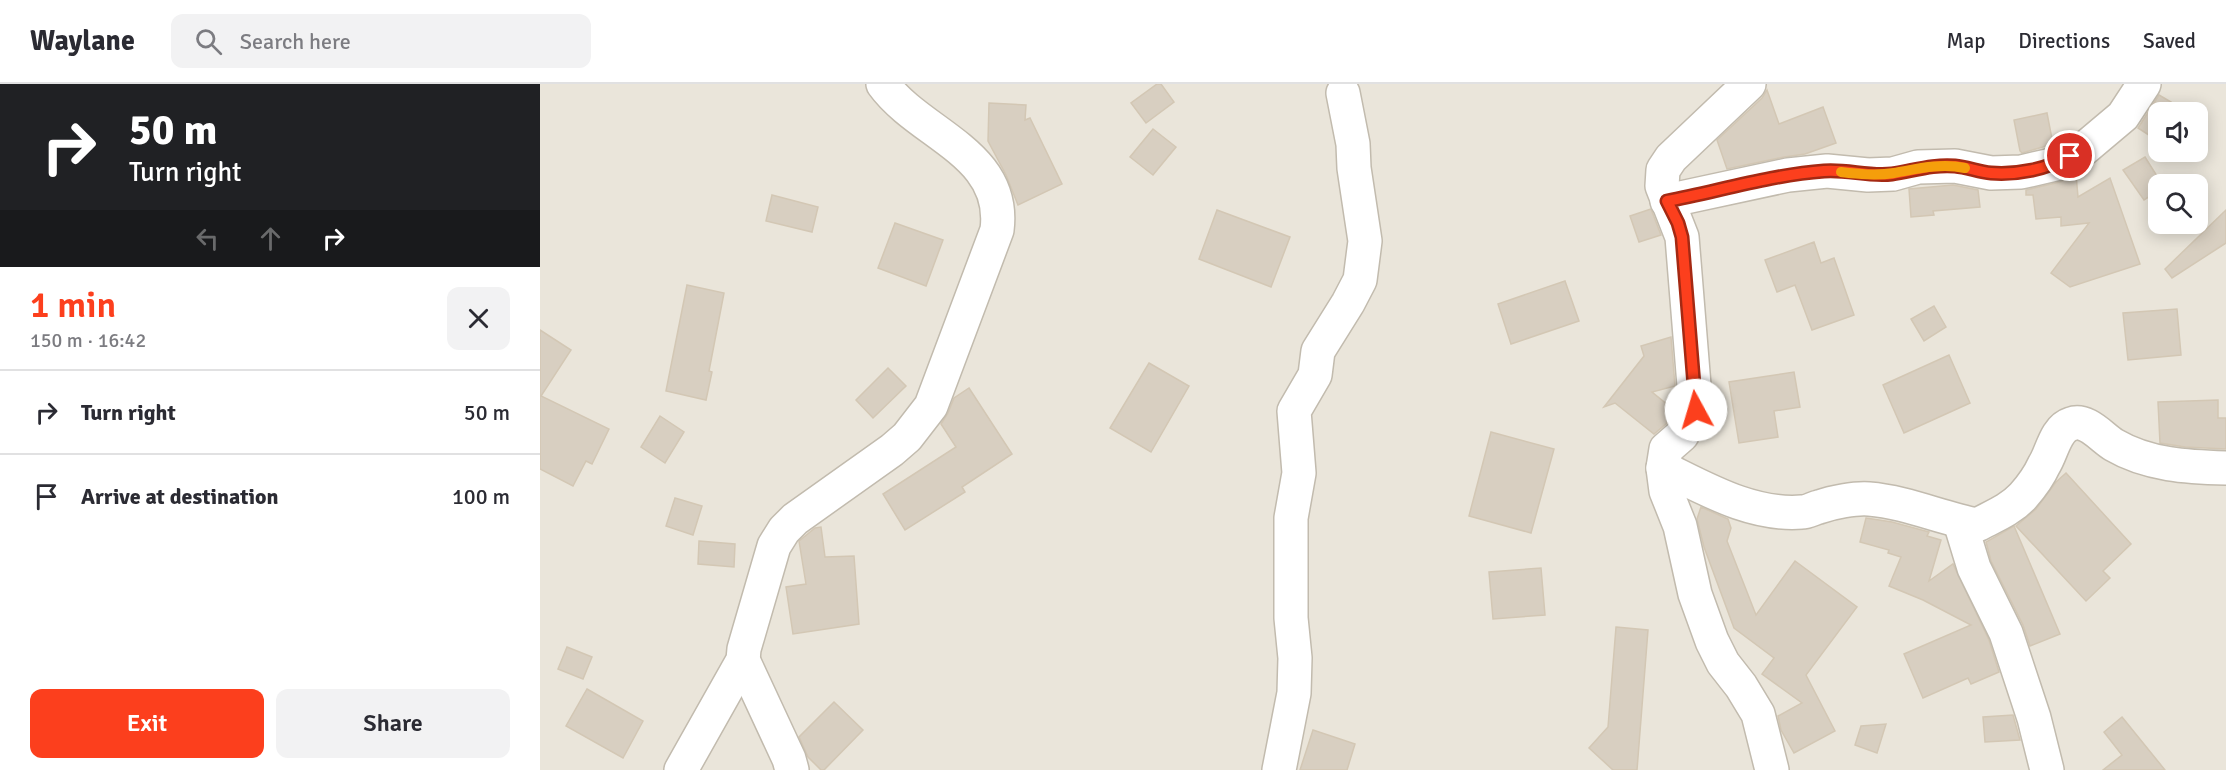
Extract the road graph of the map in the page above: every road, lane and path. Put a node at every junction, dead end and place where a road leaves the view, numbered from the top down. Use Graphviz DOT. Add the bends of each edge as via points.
graph roads {
  1 [pos="883,84"];
  2 [pos="1749,84"];
  3 [pos="2144,84"];
  4 [pos="1343,93"];
  5 [pos="1667,201"];
  6 [pos="1663,468"];
  7 [pos="2226,468"];
  8 [pos="1960,522"];
  9 [pos="743,660"];
  10 [pos="681,770"];
  11 [pos="792,770"];
  12 [pos="1278,770"];
  13 [pos="1772,770"];
  14 [pos="2047,770"];
  1 -- 9 [label="street" via="893,98 968,155 982,171 998,202 997,230 931,406 899,443 784,530 774,546"];
  2 -- 5 [label="street" via="1671,158 1663,170 1662,186"];
  3 -- 5 [label="street" via="2122,116 2085,148 2056,164 2022,172 1991,173 1954,166 1918,167 1876,175 1827,171 1788,175"];
  4 -- 12 [label="street" via="1365,241 1360,280 1318,351 1315,375 1294,411 1299,473 1291,518 1294,693"];
  5 -- 6 [label="street" via="1682,237 1696,410 1682,435 1666,449"];
  6 -- 8 [label="street" via="1712,492 1779,512 1805,512 1868,498"];
  6 -- 13 [label="street" via="1695,594 1723,663 1758,714"];
  7 -- 8 [label="street" via="2178,465 2137,456 2090,427 2079,422 2069,424 2060,432 2025,494 2009,509 1977,525"];
  8 -- 14 [label="street" via="1974,568 2006,633"];
  9 -- 10 [label="street"];
  9 -- 11 [label="street"];
}
